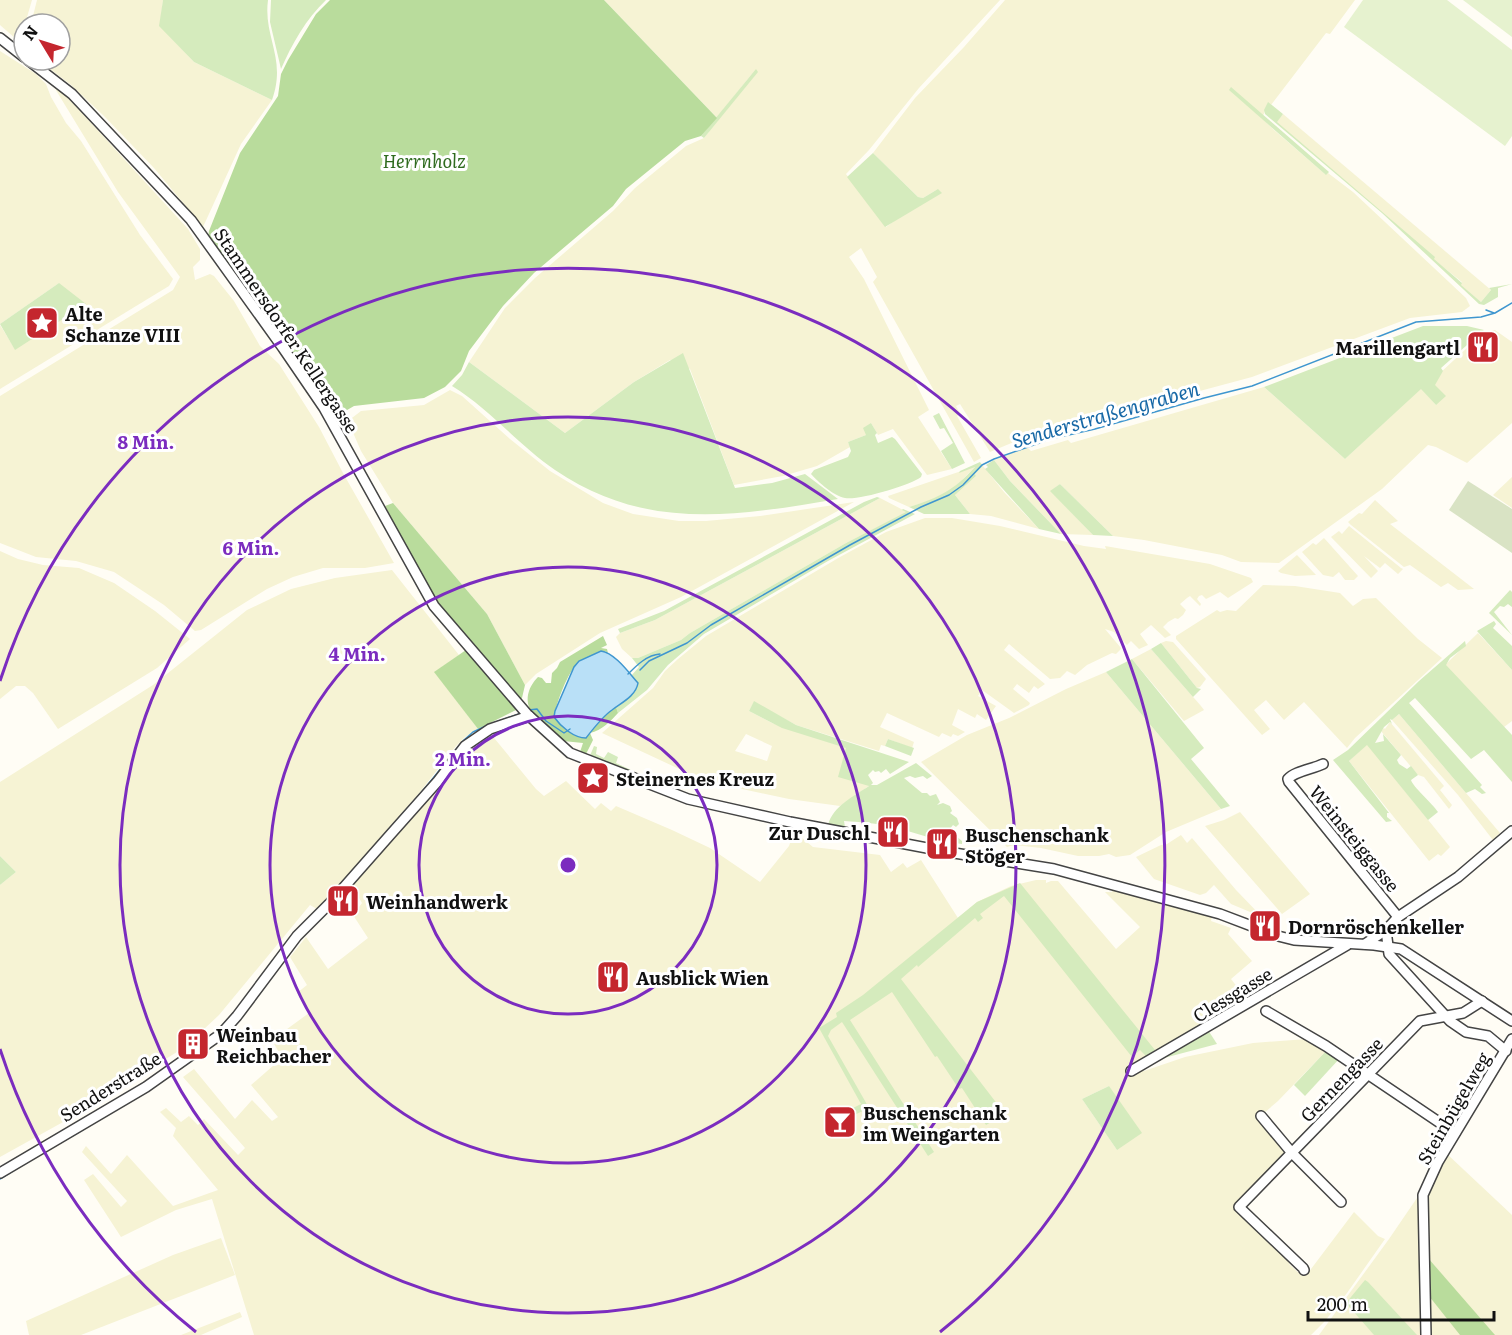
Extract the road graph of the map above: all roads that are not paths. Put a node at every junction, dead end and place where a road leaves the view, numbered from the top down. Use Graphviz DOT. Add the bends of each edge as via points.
graph roads {
  1 [pos="0,38"];
  2 [pos="12,48"];
  3 [pos="43,72"];
  4 [pos="526,712"];
  5 [pos="1323,764"];
  6 [pos="1512,831"];
  7 [pos="1398,917"];
  8 [pos="1386,930"];
  9 [pos="1349,945"];
  10 [pos="1365,945"];
  11 [pos="1389,946"];
  12 [pos="1482,1001"];
  13 [pos="1266,1011"];
  14 [pos="1446,1016"];
  15 [pos="1512,1021"];
  16 [pos="1512,1039"];
  17 [pos="1506,1051"];
  18 [pos="1131,1071"];
  19 [pos="1367,1074"];
  20 [pos="1261,1116"];
  21 [pos="1455,1133"];
  22 [pos="1292,1153"];
  23 [pos="0,1173"];
  24 [pos="1341,1202"];
  25 [pos="1304,1270"];
  26 [pos="1426,1335"];
  1 -- 2 [label="street"];
  3 -- 4 [label="street, Stammersdorfer Kellergasse" via="72,94 191,220 324,408 434,606"];
  4 -- 9 [label="street, Stammersdorfer Kellergasse" via="570,753 688,799 1054,870 1220,914 1278,936"];
  4 -- 23 [label="street, Senderstraße" via="489,729 465,746 297,936 220,1034 146,1087"];
  5 -- 7 [label="street, Weinsteiggasse" via="1288,779"];
  6 -- 7 [label="street" via="1458,877"];
  7 -- 8 [label="street"];
  8 -- 10 [label="street"];
  8 -- 11 [label="street"];
  9 -- 10 [label="street, Stammersdorfer Kellergasse"];
  9 -- 18 [label="street, Clessgasse"];
  10 -- 11 [label="street, Stammersdorfer Kellergasse"];
  11 -- 12 [label="street" via="1401,949"];
  11 -- 14 [label="street" via="1389,954 1402,970"];
  12 -- 14 [label="street, Gernengasse" via="1468,1011"];
  12 -- 15 [label="street"];
  13 -- 19 [label="street"];
  14 -- 17 [label="street" via="1460,1029 1488,1036"];
  14 -- 19 [label="street, Gernengasse" via="1420,1021"];
  16 -- 17 [label="street, Steinbügelweg"];
  17 -- 21 [label="street, Steinbügelweg"];
  19 -- 21 [label="street"];
  19 -- 22 [label="street, Gernengasse"];
  20 -- 22 [label="street"];
  21 -- 26 [label="street, Steinbügelweg" via="1423,1195"];
  22 -- 24 [label="street"];
  22 -- 25 [label="street, Gernengasse" via="1239,1207"];
}
